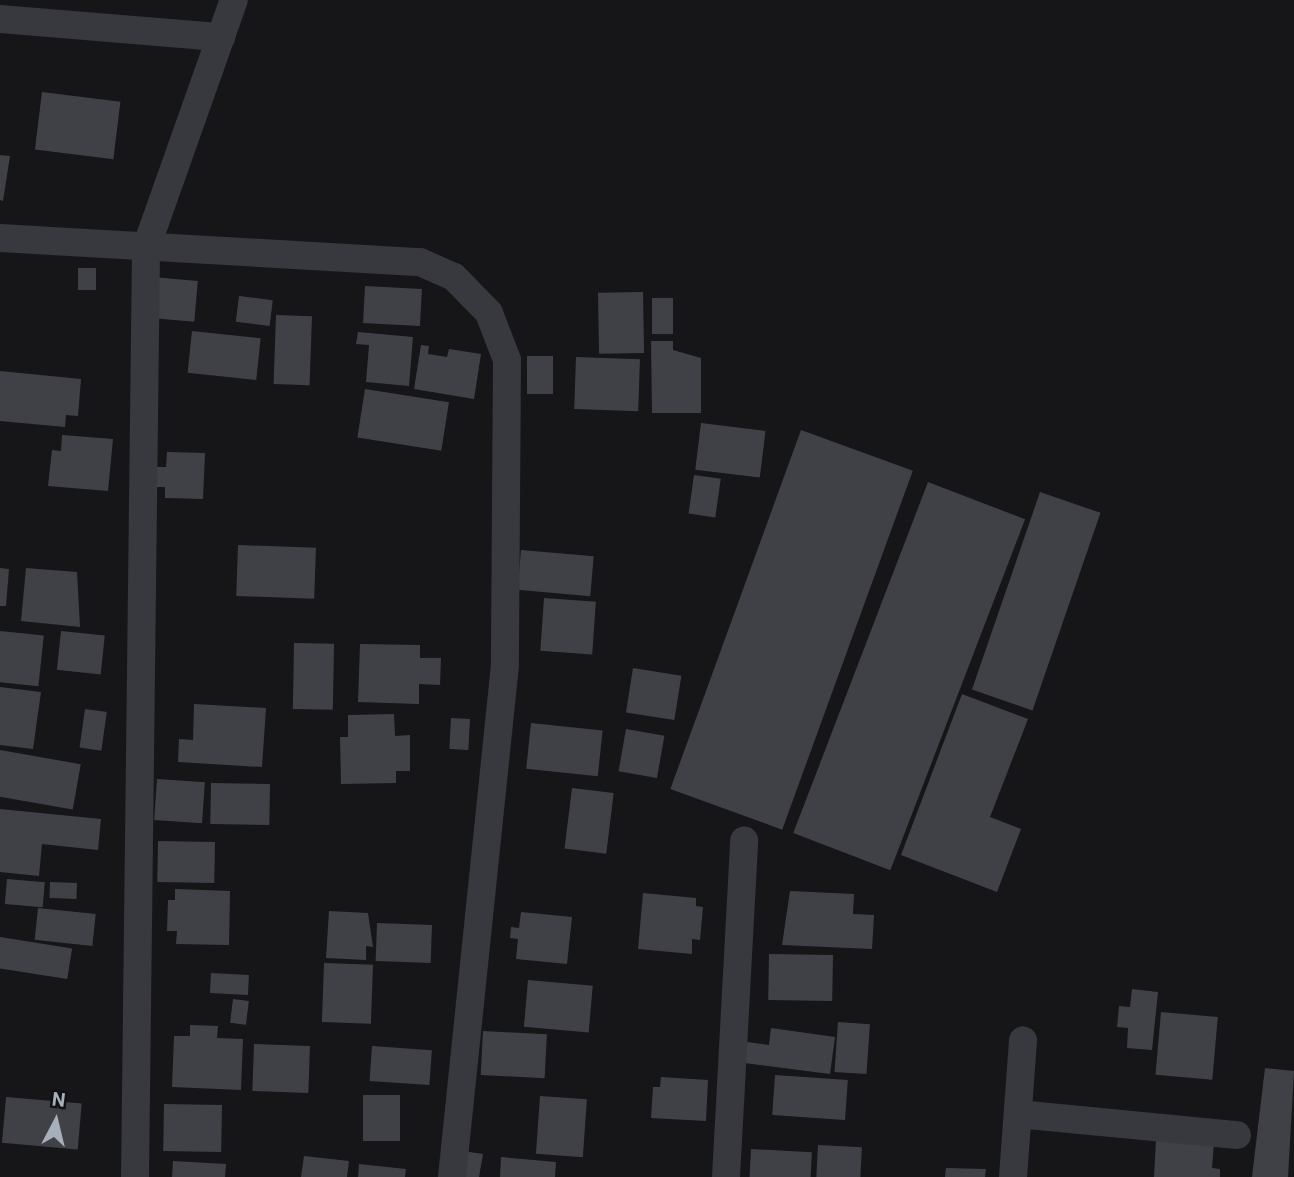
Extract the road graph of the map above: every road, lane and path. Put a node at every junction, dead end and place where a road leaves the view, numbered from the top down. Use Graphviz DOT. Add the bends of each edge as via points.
graph roads {
  1 [pos="234,0"];
  2 [pos="0,19"];
  3 [pos="221,37"];
  4 [pos="0,238"];
  5 [pos="146,248"];
  6 [pos="744,840"];
  7 [pos="1023,1040"];
  8 [pos="1018,1114"];
  9 [pos="1237,1135"];
  10 [pos="135,1177"];
  11 [pos="452,1177"];
  12 [pos="726,1177"];
  13 [pos="1013,1177"];
  1 -- 3 [label="street"];
  2 -- 3 [label="street"];
  3 -- 5 [label="street"];
  4 -- 5 [label="street"];
  5 -- 10 [label="street"];
  5 -- 11 [label="street" via="420,262 454,277 488,313 507,360 505,665"];
  6 -- 12 [label="street"];
  7 -- 8 [label="street"];
  8 -- 9 [label="street"];
  8 -- 13 [label="street"];
}
